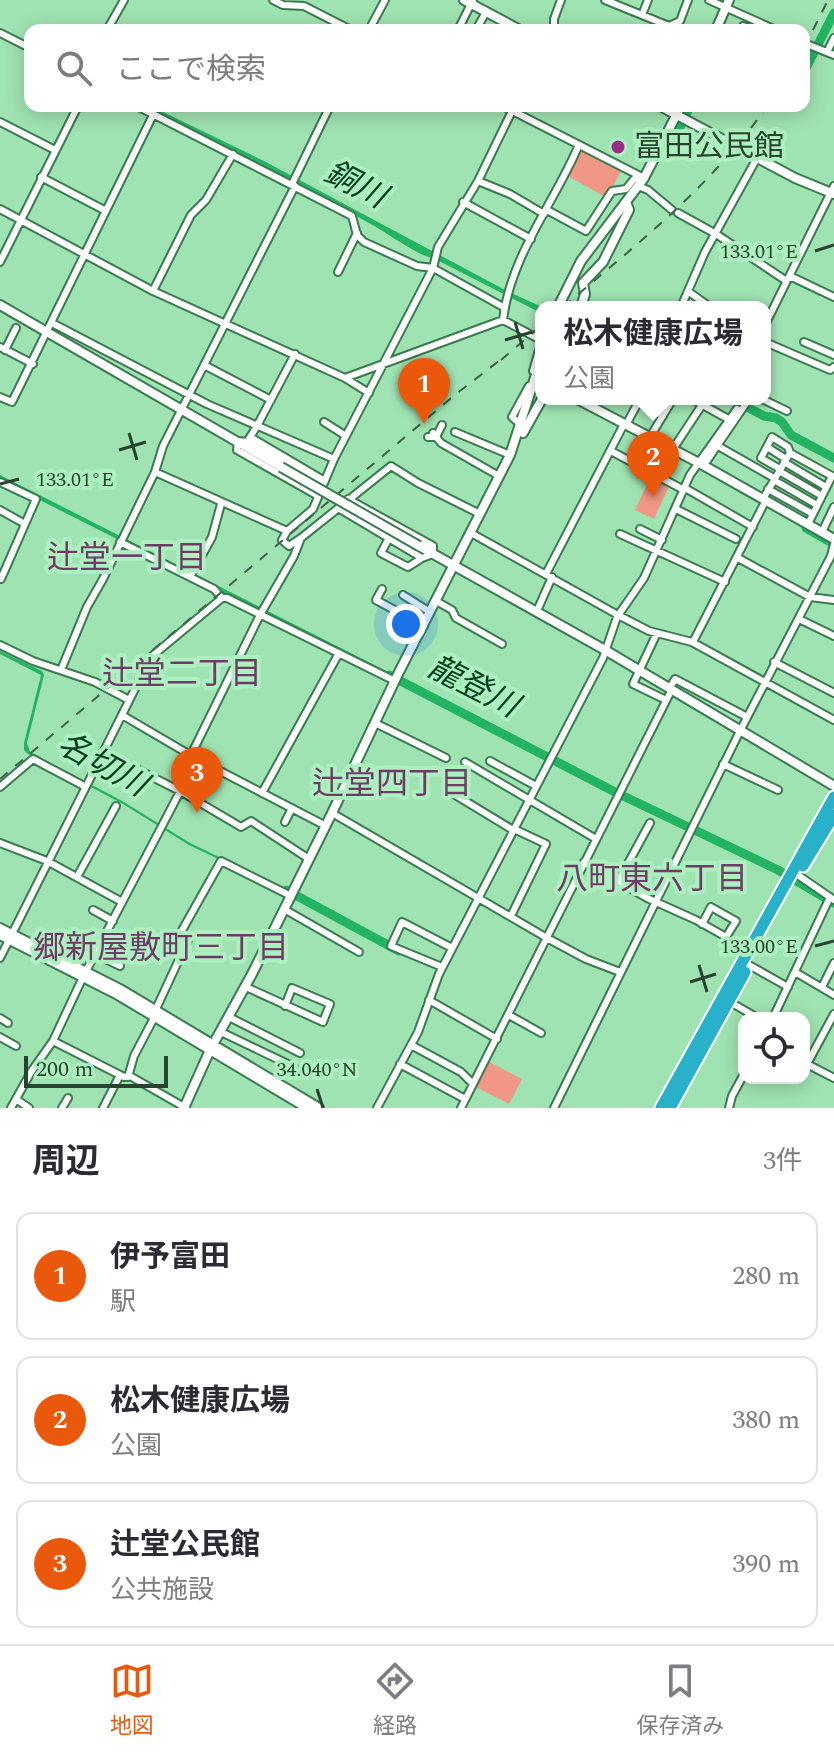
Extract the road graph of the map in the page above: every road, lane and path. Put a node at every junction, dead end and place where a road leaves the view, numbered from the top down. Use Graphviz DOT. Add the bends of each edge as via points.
graph roads {
  1 [pos="124,0"];
  2 [pos="273,0"];
  3 [pos="385,0"];
  4 [pos="561,0"];
  5 [pos="605,0"];
  6 [pos="648,0"];
  7 [pos="688,0"];
  8 [pos="709,0"];
  9 [pos="469,1"];
  10 [pos="728,4"];
  11 [pos="486,12"];
  12 [pos="642,15"];
  13 [pos="759,22"];
  14 [pos="110,24"];
  15 [pos="339,24"];
  16 [pos="372,24"];
  17 [pos="460,24"];
  18 [pos="479,24"];
  19 [pos="506,24"];
  20 [pos="554,24"];
  21 [pos="664,24"];
  22 [pos="673,24"];
  23 [pos="719,24"];
  24 [pos="763,24"];
  25 [pos="0,33"];
  26 [pos="834,38"];
  27 [pos="24,45"];
  28 [pos="810,45"];
  29 [pos="831,54"];
  30 [pos="75,112"];
  31 [pos="148,112"];
  32 [pos="327,112"];
  33 [pos="512,112"];
  34 [pos="514,112"];
  35 [pos="678,112"];
  36 [pos="682,112"];
  37 [pos="153,115"];
  38 [pos="0,122"];
  39 [pos="578,147"];
  40 [pos="55,150"];
  41 [pos="233,154"];
  42 [pos="757,158"];
  43 [pos="41,177"];
  44 [pos="478,181"];
  45 [pos="642,181"];
  46 [pos="293,185"];
  47 [pos="833,191"];
  48 [pos="463,202"];
  49 [pos="626,202"];
  50 [pos="0,209"];
  51 [pos="106,211"];
  52 [pos="546,212"];
  53 [pos="20,219"];
  54 [pos="357,233"];
  55 [pos="716,234"];
  56 [pos="531,239"];
  57 [pos="84,255"];
  58 [pos="0,262"];
  59 [pos="433,268"];
  60 [pos="338,272"];
  61 [pos="789,278"];
  62 [pos="153,291"];
  63 [pos="689,292"];
  64 [pos="834,297"];
  65 [pos="561,301"];
  66 [pos="584,301"];
  67 [pos="684,301"];
  68 [pos="701,301"];
  69 [pos="0,305"];
  70 [pos="505,308"];
  71 [pos="771,313"];
  72 [pos="503,320"];
  73 [pos="225,323"];
  74 [pos="16,328"];
  75 [pos="50,328"];
  76 [pos="535,339"];
  77 [pos="804,342"];
  78 [pos="771,345"];
  79 [pos="3,349"];
  80 [pos="295,354"];
  81 [pos="834,355"];
  82 [pos="33,364"];
  83 [pos="535,364"];
  84 [pos="204,365"];
  85 [pos="383,366"];
  86 [pos="834,367"];
  87 [pos="345,378"];
  88 [pos="535,381"];
  89 [pos="369,393"];
  90 [pos="190,394"];
  91 [pos="0,397"];
  92 [pos="271,400"];
  93 [pos="771,403"];
  94 [pos="539,405"];
  95 [pos="589,405"];
  96 [pos="637,405"];
  97 [pos="647,405"];
  98 [pos="669,405"];
  99 [pos="702,405"];
  100 [pos="745,405"];
  101 [pos="737,409"];
  102 [pos="182,410"];
  103 [pos="787,411"];
  104 [pos="663,416"];
  105 [pos="732,420"];
  106 [pos="324,422"];
  107 [pos="625,424"];
  108 [pos="442,425"];
  109 [pos="521,425"];
  110 [pos="257,426"];
  111 [pos="455,432"];
  112 [pos="346,436"];
  113 [pos="650,437"];
  114 [pos="245,440"];
  115 [pos="515,442"];
  116 [pos="718,446"];
  117 [pos="767,447"];
  118 [pos="673,449"];
  119 [pos="611,451"];
  120 [pos="510,455"];
  121 [pos="787,458"];
  122 [pos="334,459"];
  123 [pos="701,464"];
  124 [pos="779,470"];
  125 [pos="155,472"];
  126 [pos="805,474"];
  127 [pos="499,476"];
  128 [pos="833,477"];
  129 [pos="374,478"];
  130 [pos="774,479"];
  131 [pos="0,482"];
  132 [pos="324,483"];
  133 [pos="382,483"];
  134 [pos="800,483"];
  135 [pos="826,487"];
  136 [pos="684,489"];
  137 [pos="768,489"];
  138 [pos="318,496"];
  139 [pos="822,496"];
  140 [pos="348,499"];
  141 [pos="764,500"];
  142 [pos="221,504"];
  143 [pos="817,505"];
  144 [pos="834,507"];
  145 [pos="338,508"];
  146 [pos="676,509"];
  147 [pos="0,510"];
  148 [pos="480,514"];
  149 [pos="813,514"];
  150 [pos="25,524"];
  151 [pos="808,524"];
  152 [pos="753,527"];
  153 [pos="640,529"];
  154 [pos="287,531"];
  155 [pos="822,532"];
  156 [pos="471,533"];
  157 [pos="620,534"];
  158 [pos="301,538"];
  159 [pos="389,538"];
  160 [pos="736,539"];
  161 [pos="662,540"];
  162 [pos="120,542"];
  163 [pos="834,542"];
  164 [pos="657,552"];
  165 [pos="433,554"];
  166 [pos="422,558"];
  167 [pos="738,558"];
  168 [pos="453,565"];
  169 [pos="549,575"];
  170 [pos="190,577"];
  171 [pos="1,579"];
  172 [pos="725,582"];
  173 [pos="382,589"];
  174 [pos="403,595"];
  175 [pos="810,597"];
  176 [pos="222,598"];
  177 [pos="834,600"];
  178 [pos="436,601"];
  179 [pos="537,611"];
  180 [pos="430,612"];
  181 [pos="260,615"];
  182 [pos="618,615"];
  183 [pos="799,619"];
  184 [pos="424,626"];
  185 [pos="657,633"];
  186 [pos="834,636"];
  187 [pos="693,642"];
  188 [pos="502,644"];
  189 [pos="0,645"];
  190 [pos="605,650"];
  191 [pos="339,653"];
  192 [pos="774,662"];
  193 [pos="61,670"];
  194 [pos="639,671"];
  195 [pos="395,681"];
  196 [pos="764,683"];
  197 [pos="670,690"];
  198 [pos="834,693"];
  199 [pos="129,700"];
  200 [pos="666,700"];
  201 [pos="122,715"];
  202 [pos="747,717"];
  203 [pos="834,720"];
  204 [pos="375,723"];
  205 [pos="740,731"];
  206 [pos="103,752"];
  207 [pos="194,757"];
  208 [pos="446,758"];
  209 [pos="490,761"];
  210 [pos="465,762"];
  211 [pos="723,764"];
  212 [pos="84,786"];
  213 [pos="536,786"];
  214 [pos="834,786"];
  215 [pos="0,787"];
  216 [pos="778,790"];
  217 [pos="180,791"];
  218 [pos="262,793"];
  219 [pos="452,793"];
  220 [pos="834,797"];
  221 [pos="528,800"];
  222 [pos="116,806"];
  223 [pos="292,808"];
  224 [pos="332,813"];
  225 [pos="834,815"];
  226 [pos="285,822"];
  227 [pos="650,823"];
  228 [pos="326,826"];
  229 [pos="513,830"];
  230 [pos="596,839"];
  231 [pos="0,843"];
  232 [pos="309,859"];
  233 [pos="47,861"];
  234 [pos="584,862"];
  235 [pos="77,877"];
  236 [pos="793,877"];
  237 [pos="619,880"];
  238 [pos="291,896"];
  239 [pos="479,896"];
  240 [pos="832,899"];
  241 [pos="655,900"];
  242 [pos="122,902"];
  243 [pos="284,909"];
  244 [pos="93,910"];
  245 [pos="511,916"];
  246 [pos="113,921"];
  247 [pos="702,924"];
  248 [pos="0,926"];
  249 [pos="8,934"];
  250 [pos="547,938"];
  251 [pos="452,948"];
  252 [pos="359,952"];
  253 [pos="1,953"];
  254 [pos="95,954"];
  255 [pos="834,963"];
  256 [pos="749,965"];
  257 [pos="120,966"];
  258 [pos="442,967"];
  259 [pos="620,972"];
  260 [pos="795,972"];
  261 [pos="85,975"];
  262 [pos="297,977"];
  263 [pos="246,987"];
  264 [pos="788,987"];
  265 [pos="822,987"];
  266 [pos="292,988"];
  267 [pos="834,995"];
  268 [pos="429,1000"];
  269 [pos="729,1001"];
  270 [pos="285,1006"];
  271 [pos="748,1012"];
  272 [pos="776,1012"];
  273 [pos="155,1013"];
  274 [pos="834,1014"];
  275 [pos="509,1015"];
  276 [pos="229,1017"];
  277 [pos="0,1018"];
  278 [pos="8,1023"];
  279 [pos="221,1032"];
  280 [pos="541,1033"];
  281 [pos="0,1037"];
  282 [pos="497,1039"];
  283 [pos="53,1041"];
  284 [pos="411,1045"];
  285 [pos="16,1046"];
  286 [pos="212,1047"];
  287 [pos="300,1053"];
  288 [pos="810,1056"];
  289 [pos="400,1064"];
  290 [pos="810,1065"];
  291 [pos="294,1067"];
  292 [pos="124,1076"];
  293 [pos="834,1078"];
  294 [pos="473,1084"];
  295 [pos="739,1084"];
  296 [pos="68,1098"];
  297 [pos="16,1099"];
  298 [pos="465,1099"];
  299 [pos="670,1107"];
  300 [pos="11,1108"];
  301 [pos="29,1108"];
  302 [pos="62,1108"];
  303 [pos="103,1108"];
  304 [pos="185,1108"];
  305 [pos="307,1108"];
  306 [pos="319,1108"];
  307 [pos="377,1108"];
  308 [pos="461,1108"];
  309 [pos="554,1108"];
  310 [pos="729,1108"];
  1 -- 14 [label="street"];
  2 -- 15 [label="street" via="304,6"];
  3 -- 16 [label="street"];
  4 -- 20 [label="street"];
  5 -- 12 [label="street"];
  6 -- 12 [label="street"];
  7 -- 22 [label="street" via="680,21"];
  8 -- 10 [label="street"];
  9 -- 11 [label="street"];
  9 -- 17 [label="street"];
  10 -- 13 [label="street"];
  10 -- 23 [label="street"];
  11 -- 18 [label="street"];
  11 -- 19 [label="street"];
  12 -- 21 [label="street"];
  13 -- 24 [label="street"];
  25 -- 27 [label="street"];
  26 -- 29 [label="street"];
  28 -- 29 [label="street"];
  30 -- 40 [label="street"];
  31 -- 37 [label="street"];
  32 -- 46 [label="street"];
  33 -- 44 [label="street"];
  34 -- 39 [label="street"];
  35 -- 45 [label="street"];
  36 -- 42 [label="street"];
  37 -- 41 [label="street"];
  37 -- 51 [label="street"];
  38 -- 40 [label="street"];
  39 -- 45 [label="street"];
  39 -- 52 [label="street"];
  40 -- 43 [label="street"];
  41 -- 46 [label="street"];
  41 -- 62 [label="street" via="191,215"];
  42 -- 47 [label="street"];
  42 -- 55 [label="street"];
  43 -- 51 [label="street"];
  43 -- 53 [label="street"];
  44 -- 48 [label="street"];
  44 -- 52 [label="street"];
  45 -- 49 [label="street"];
  45 -- 52 [label="street" via="637,177 626,189 612,191 586,231"];
  45 -- 55 [label="street" via="675,212"];
  46 -- 54 [label="street" via="352,216"];
  46 -- 73 [label="street"];
  47 -- 61 [label="street"];
  48 -- 56 [label="street"];
  48 -- 59 [label="street" via="438,247"];
  49 -- 65 [label="street" via="586,254"];
  49 -- 66 [label="street" via="629,210 603,262 583,283"];
  50 -- 53 [label="street"];
  51 -- 57 [label="street"];
  52 -- 56 [label="street"];
  53 -- 57 [label="street"];
  53 -- 58 [label="street"];
  54 -- 59 [label="street" via="389,255"];
  54 -- 60 [label="street"];
  55 -- 61 [label="street"];
  55 -- 63 [label="street"];
  56 -- 70 [label="street"];
  57 -- 62 [label="street"];
  57 -- 75 [label="street"];
  59 -- 70 [label="street"];
  59 -- 85 [label="street"];
  61 -- 64 [label="street"];
  61 -- 71 [label="street"];
  62 -- 73 [label="street"];
  63 -- 67 [label="street"];
  63 -- 68 [label="street"];
  69 -- 75 [label="street"];
  70 -- 72 [label="street"];
  72 -- 76 [label="street"];
  72 -- 85 [label="street"];
  73 -- 80 [label="street"];
  73 -- 84 [label="street"];
  74 -- 79 [label="street"];
  75 -- 82 [label="street"];
  75 -- 90 [label="street"];
  75 -- 102 [label="street"];
  77 -- 81 [label="street"];
  78 -- 86 [label="street" via="830,370"];
  79 -- 82 [label="street"];
  80 -- 87 [label="street"];
  80 -- 92 [label="street"];
  82 -- 91 [label="street" via="12,402"];
  83 -- 109 [label="street" via="528,390 513,414 513,421"];
  84 -- 90 [label="street"];
  84 -- 92 [label="street"];
  85 -- 87 [label="street"];
  85 -- 89 [label="street"];
  87 -- 89 [label="street"];
  88 -- 109 [label="street"];
  89 -- 112 [label="street"];
  90 -- 102 [label="street"];
  90 -- 110 [label="street"];
  92 -- 110 [label="street"];
  93 -- 103 [label="street"];
  94 -- 115 [label="street"];
  95 -- 107 [label="street"];
  96 -- 107 [label="street"];
  97 -- 104 [label="street"];
  98 -- 104 [label="street"];
  99 -- 105 [label="street"];
  99 -- 118 [label="street"];
  100 -- 105 [label="street"];
  101 -- 105 [label="street"];
  102 -- 114 [label="street"];
  102 -- 125 [label="street"];
  104 -- 113 [label="street"];
  105 -- 116 [label="street"];
  105 -- 123 [label="street"];
  106 -- 112 [label="street"];
  107 -- 113 [label="street"];
  107 -- 119 [label="street"];
  108 -- 127 [label="street" via="432,436"];
  109 -- 115 [label="street"];
  110 -- 114 [label="street"];
  110 -- 122 [label="street"];
  111 -- 120 [label="street"];
  112 -- 122 [label="street"];
  113 -- 118 [label="street"];
  114 -- 132 [label="street"];
  114 -- 138 [label="street" via="237,450"];
  114 -- 165 [label="street, bridge" via="281,467"];
  115 -- 120 [label="street"];
  116 -- 123 [label="street"];
  116 -- 130 [label="street"];
  117 -- 121 [label="street"];
  117 -- 121 [label="street" via="772,437 788,447"];
  117 -- 124 [label="street" via="761,458"];
  118 -- 123 [label="street"];
  119 -- 136 [label="street"];
  119 -- 169 [label="street"];
  120 -- 127 [label="street"];
  121 -- 124 [label="street"];
  121 -- 126 [label="street"];
  121 -- 128 [label="street"];
  122 -- 132 [label="street"];
  123 -- 136 [label="street"];
  123 -- 141 [label="street"];
  124 -- 130 [label="street"];
  124 -- 134 [label="street"];
  125 -- 142 [label="street"];
  125 -- 162 [label="street"];
  126 -- 134 [label="street"];
  126 -- 135 [label="street"];
  127 -- 148 [label="street"];
  128 -- 135 [label="street"];
  129 -- 133 [label="street"];
  129 -- 140 [label="street"];
  129 -- 148 [label="street" via="391,466"];
  130 -- 137 [label="street"];
  130 -- 143 [label="street"];
  131 -- 150 [label="street" via="36,499"];
  132 -- 138 [label="street"];
  134 -- 139 [label="street"];
  135 -- 139 [label="street"];
  136 -- 146 [label="street"];
  136 -- 152 [label="street"];
  137 -- 141 [label="street"];
  137 -- 149 [label="street"];
  138 -- 154 [label="street" via="313,509"];
  139 -- 143 [label="street"];
  140 -- 145 [label="street"];
  140 -- 165 [label="street" via="433,546"];
  141 -- 151 [label="street"];
  141 -- 152 [label="street"];
  142 -- 154 [label="street"];
  142 -- 170 [label="street" via="212,537"];
  143 -- 149 [label="street"];
  144 -- 155 [label="street"];
  145 -- 158 [label="street"];
  145 -- 159 [label="street"];
  146 -- 160 [label="street"];
  146 -- 161 [label="street"];
  147 -- 150 [label="street"];
  148 -- 156 [label="street"];
  149 -- 151 [label="street"];
  150 -- 171 [label="street"];
  151 -- 155 [label="street"];
  152 -- 167 [label="street"];
  153 -- 161 [label="street"];
  154 -- 158 [label="street" via="282,540 289,546"];
  155 -- 163 [label="street"];
  156 -- 168 [label="street"];
  156 -- 169 [label="street"];
  157 -- 164 [label="street"];
  158 -- 181 [label="street"];
  159 -- 166 [label="street"];
  159 -- 166 [label="street" via="381,553 408,567"];
  161 -- 164 [label="street"];
  162 -- 170 [label="street"];
  162 -- 193 [label="street"];
  163 -- 175 [label="street"];
  164 -- 172 [label="street"];
  164 -- 182 [label="street"];
  165 -- 166 [label="street"];
  165 -- 168 [label="street"];
  167 -- 172 [label="street"];
  167 -- 175 [label="street"];
  168 -- 178 [label="street"];
  168 -- 179 [label="street"];
  169 -- 179 [label="street"];
  169 -- 182 [label="street"];
  170 -- 176 [label="street"];
  172 -- 187 [label="street"];
  173 -- 184 [label="street" via="376,600"];
  174 -- 180 [label="street"];
  175 -- 177 [label="street"];
  175 -- 183 [label="street"];
  176 -- 181 [label="street"];
  176 -- 199 [label="street" via="151,657"];
  178 -- 180 [label="street"];
  178 -- 188 [label="street"];
  179 -- 190 [label="street"];
  180 -- 184 [label="street"];
  181 -- 191 [label="street"];
  181 -- 207 [label="street"];
  182 -- 185 [label="street"];
  182 -- 190 [label="street"];
  183 -- 186 [label="street"];
  183 -- 192 [label="street"];
  184 -- 195 [label="street"];
  185 -- 187 [label="street"];
  185 -- 194 [label="street"];
  187 -- 196 [label="street"];
  189 -- 193 [label="street"];
  190 -- 194 [label="street"];
  190 -- 213 [label="street"];
  191 -- 195 [label="street"];
  191 -- 218 [label="street"];
  192 -- 196 [label="street"];
  192 -- 198 [label="street"];
  193 -- 199 [label="street"];
  194 -- 197 [label="street"];
  194 -- 200 [label="street" via="634,686"];
  195 -- 204 [label="street"];
  196 -- 202 [label="street"];
  196 -- 203 [label="street"];
  197 -- 200 [label="street"];
  197 -- 202 [label="street" via="675,679"];
  197 -- 205 [label="street"];
  199 -- 201 [label="street"];
  200 -- 230 [label="street"];
  201 -- 206 [label="street"];
  201 -- 207 [label="street"];
  202 -- 205 [label="street"];
  204 -- 208 [label="street"];
  204 -- 224 [label="street"];
  205 -- 211 [label="street"];
  205 -- 214 [label="street"];
  206 -- 212 [label="street"];
  206 -- 217 [label="street"];
  207 -- 217 [label="street"];
  207 -- 218 [label="street"];
  209 -- 213 [label="street"];
  210 -- 221 [label="street"];
  211 -- 216 [label="street"];
  211 -- 241 [label="street"];
  212 -- 215 [label="street" via="33,759"];
  212 -- 233 [label="street"];
  213 -- 221 [label="street"];
  217 -- 232 [label="street" via="241,827 251,821"];
  217 -- 242 [label="street"];
  218 -- 223 [label="street"];
  219 -- 229 [label="street"];
  220 -- 236 [label="highway"];
  221 -- 229 [label="street"];
  221 -- 230 [label="street"];
  222 -- 235 [label="street"];
  223 -- 226 [label="street"];
  223 -- 228 [label="street"];
  224 -- 228 [label="street"];
  224 -- 239 [label="street"];
  225 -- 236 [label="highway"];
  227 -- 237 [label="street"];
  228 -- 232 [label="street"];
  229 -- 239 [label="street"];
  229 -- 245 [label="street" via="546,844"];
  230 -- 234 [label="street"];
  231 -- 233 [label="street"];
  232 -- 238 [label="street"];
  233 -- 235 [label="street"];
  233 -- 249 [label="street"];
  234 -- 237 [label="street"];
  234 -- 250 [label="street"];
  235 -- 242 [label="street"];
  236 -- 240 [label="street"];
  236 -- 256 [label="highway"];
  236 -- 299 [label="highway"];
  237 -- 241 [label="street"];
  238 -- 243 [label="street"];
  238 -- 273 [label="street" via="221,861 180,934 189,938"];
  239 -- 245 [label="street"];
  239 -- 251 [label="street"];
  240 -- 260 [label="street"];
  241 -- 247 [label="street"];
  241 -- 259 [label="street"];
  242 -- 246 [label="street"];
  243 -- 252 [label="street"];
  243 -- 263 [label="street"];
  244 -- 246 [label="street"];
  245 -- 250 [label="street"];
  246 -- 254 [label="street"];
  247 -- 247 [label="street" via="711,907 736,921 726,937"];
  248 -- 249 [label="street"];
  249 -- 253 [label="street"];
  249 -- 261 [label="street"];
  250 -- 259 [label="street"];
  250 -- 275 [label="street"];
  251 -- 258 [label="street"];
  251 -- 258 [label="street" via="402,922 391,946"];
  254 -- 257 [label="street"];
  254 -- 261 [label="street"];
  255 -- 265 [label="street"];
  256 -- 264 [label="street"];
  256 -- 269 [label="highway"];
  258 -- 268 [label="street"];
  259 -- 309 [label="street"];
  260 -- 264 [label="street"];
  260 -- 265 [label="street"];
  261 -- 273 [label="street"];
  261 -- 283 [label="street"];
  262 -- 266 [label="street"];
  263 -- 270 [label="street"];
  263 -- 276 [label="street"];
  264 -- 272 [label="street"];
  265 -- 267 [label="street"];
  266 -- 270 [label="street"];
  266 -- 270 [label="street" via="330,1004 323,1022"];
  268 -- 282 [label="street"];
  268 -- 284 [label="street"];
  269 -- 271 [label="street"];
  269 -- 299 [label="highway"];
  273 -- 286 [label="street"];
  273 -- 292 [label="street"];
  274 -- 288 [label="street"];
  275 -- 280 [label="street"];
  275 -- 282 [label="street"];
  276 -- 279 [label="street"];
  276 -- 287 [label="street"];
  277 -- 278 [label="street"];
  279 -- 286 [label="street"];
  279 -- 291 [label="street"];
  281 -- 285 [label="street"];
  282 -- 294 [label="street"];
  283 -- 292 [label="street"];
  283 -- 297 [label="street"];
  284 -- 289 [label="street"];
  284 -- 294 [label="street"];
  286 -- 304 [label="street"];
  286 -- 305 [label="street"];
  286 -- 306 [label="street"];
  289 -- 298 [label="street"];
  289 -- 307 [label="street"];
  290 -- 293 [label="street"];
  292 -- 303 [label="street"];
  292 -- 304 [label="street"];
  294 -- 298 [label="street"];
  295 -- 310 [label="street"];
  296 -- 302 [label="street"];
  297 -- 300 [label="street"];
  297 -- 301 [label="street"];
  298 -- 308 [label="street"];
}
